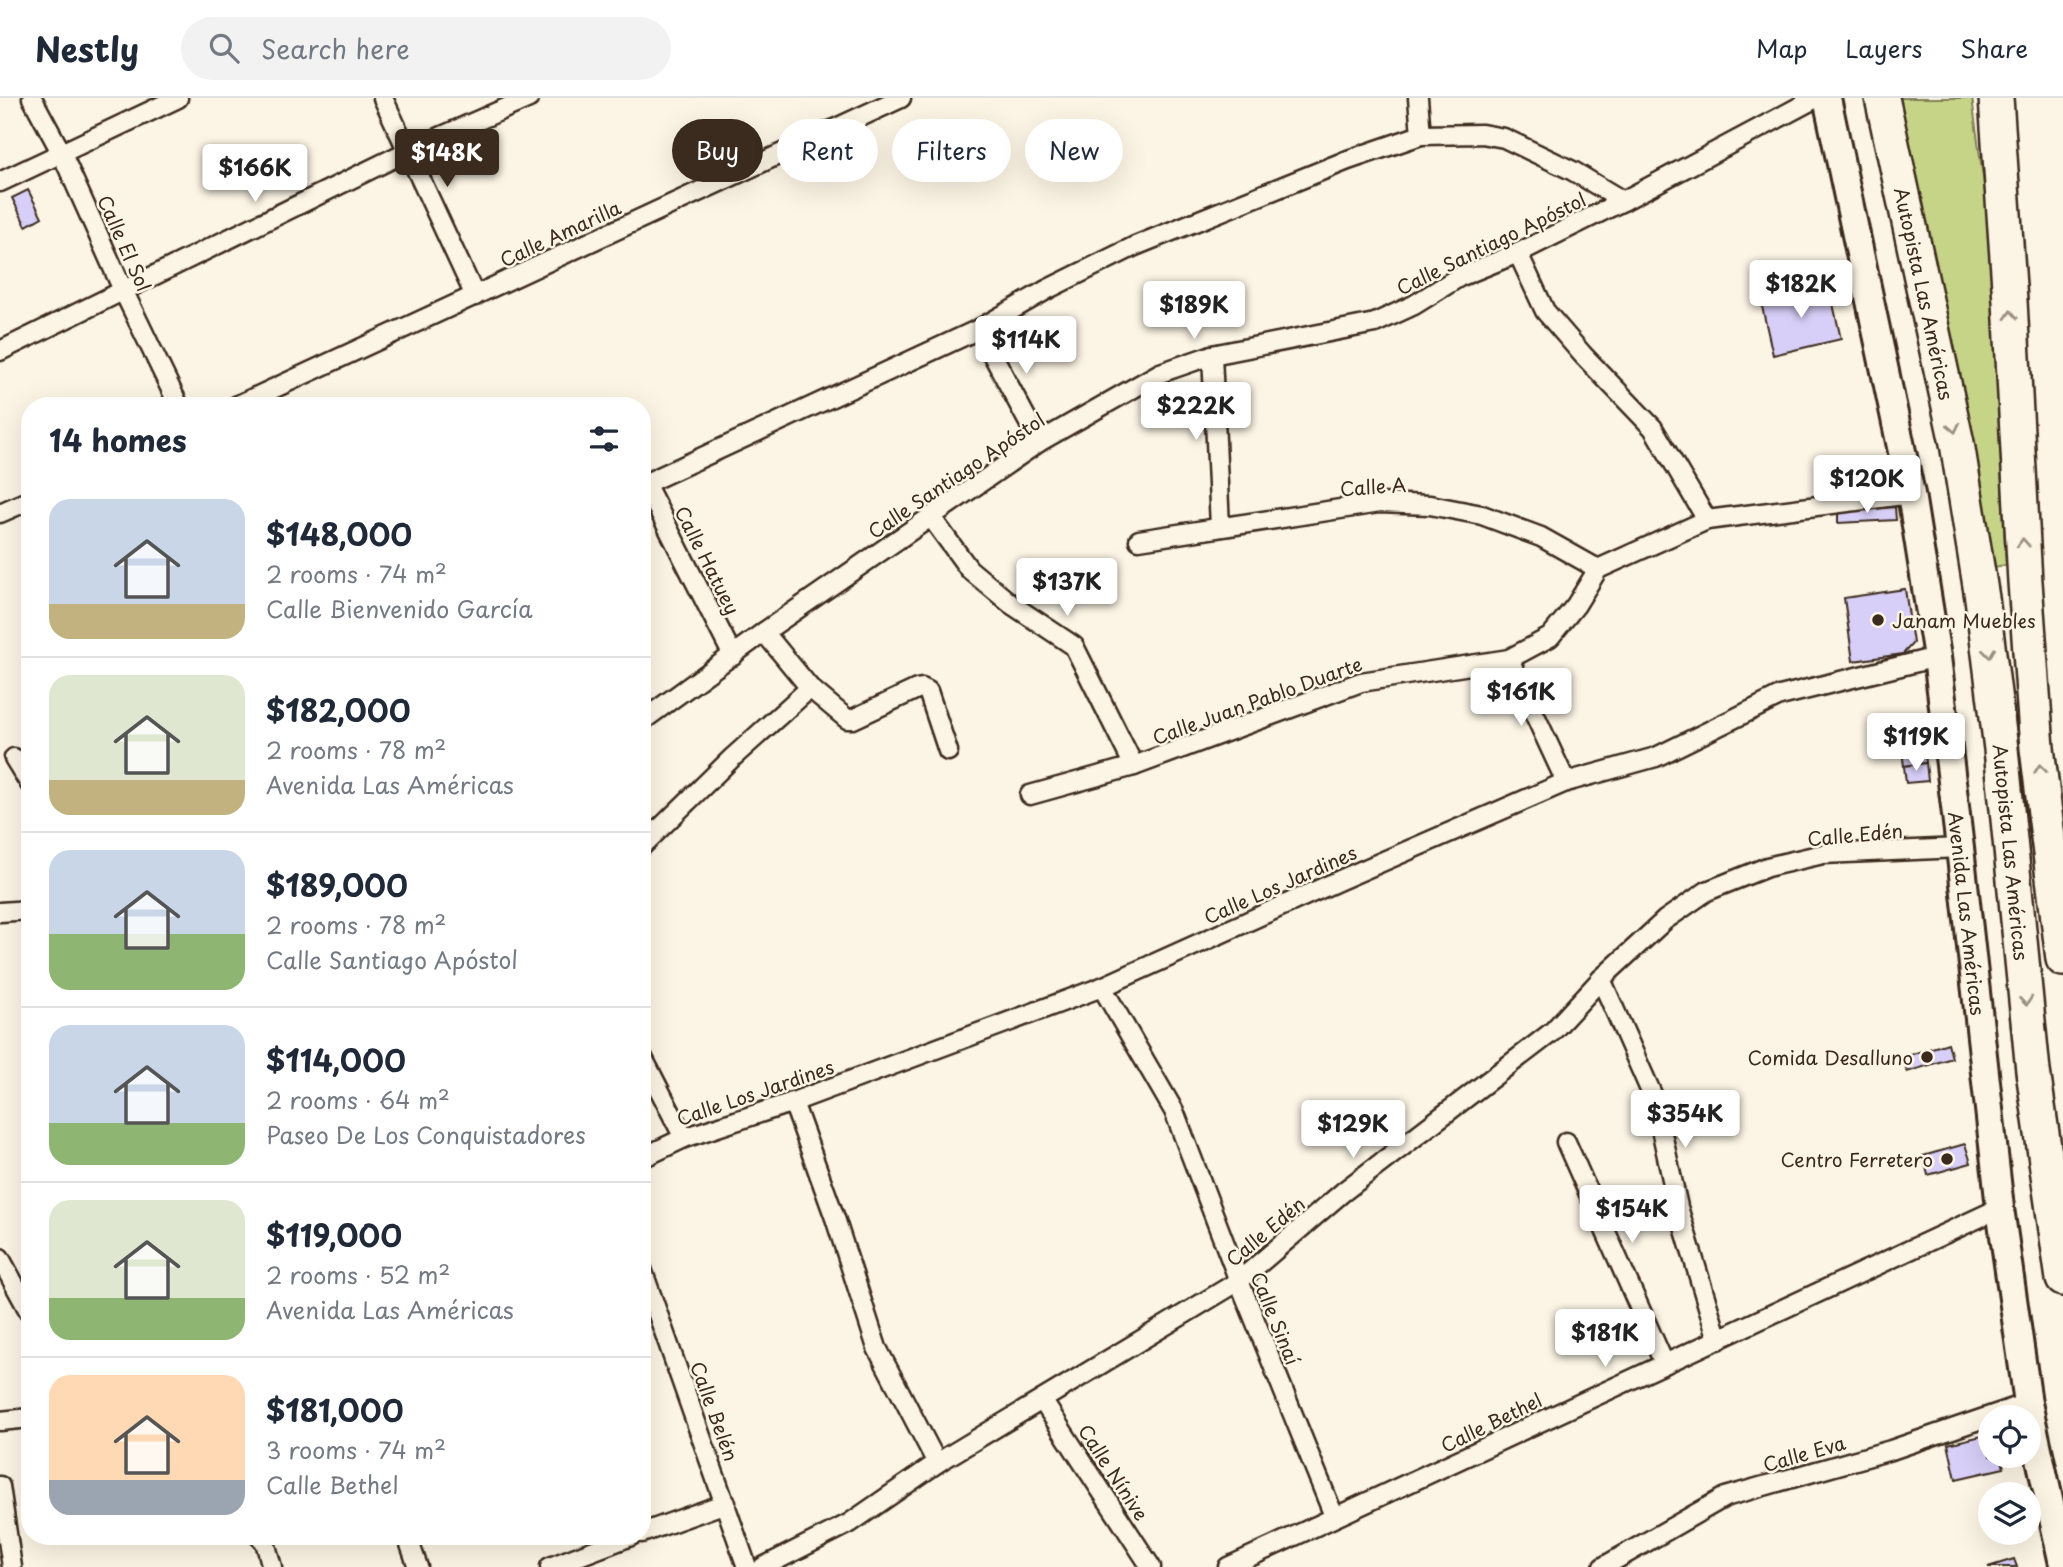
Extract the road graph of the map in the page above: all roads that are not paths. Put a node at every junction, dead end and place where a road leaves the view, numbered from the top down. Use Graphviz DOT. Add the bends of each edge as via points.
graph roads {
  1 [pos="32,98"];
  2 [pos="178,98"];
  3 [pos="383,98"];
  4 [pos="530,98"];
  5 [pos="901,98"];
  6 [pos="1418,98"];
  7 [pos="1816,98"];
  8 [pos="1828,98"];
  9 [pos="1882,98"];
  10 [pos="1996,98"];
  11 [pos="1421,135"];
  12 [pos="408,151"];
  13 [pos="61,152"];
  14 [pos="0,182"];
  15 [pos="1623,201"];
  16 [pos="1518,253"];
  17 [pos="123,290"];
  18 [pos="475,296"];
  19 [pos="979,329"];
  20 [pos="0,351"];
  21 [pos="1212,355"];
  22 [pos="175,397"];
  23 [pos="256,397"];
  24 [pos="1039,442"];
  25 [pos="651,481"];
  26 [pos="1911,494"];
  27 [pos="651,498"];
  28 [pos="21,503"];
  29 [pos="0,513"];
  30 [pos="931,517"];
  31 [pos="1707,520"];
  32 [pos="1220,527"];
  33 [pos="1139,540"];
  34 [pos="1598,569"];
  35 [pos="764,632"];
  36 [pos="733,656"];
  37 [pos="1937,657"];
  38 [pos="1508,659"];
  39 [pos="810,688"];
  40 [pos="651,715"];
  41 [pos="948,751"];
  42 [pos="14,758"];
  43 [pos="1134,766"];
  44 [pos="21,769"];
  45 [pos="1566,782"];
  46 [pos="1030,794"];
  47 [pos="651,837"];
  48 [pos="1960,848"];
  49 [pos="21,911"];
  50 [pos="0,912"];
  51 [pos="2063,959"];
  52 [pos="1601,979"];
  53 [pos="1102,987"];
  54 [pos="651,1074"];
  55 [pos="793,1102"];
  56 [pos="684,1138"];
  57 [pos="1566,1142"];
  58 [pos="651,1154"];
  59 [pos="2000,1208"];
  60 [pos="0,1258"];
  61 [pos="2063,1279"];
  62 [pos="1239,1281"];
  63 [pos="651,1294"];
  64 [pos="21,1296"];
  65 [pos="1718,1340"];
  66 [pos="1664,1363"];
  67 [pos="1042,1399"];
  68 [pos="2028,1403"];
  69 [pos="21,1419"];
  70 [pos="0,1421"];
  71 [pos="937,1463"];
  72 [pos="0,1486"];
  73 [pos="726,1503"];
  74 [pos="1334,1517"];
  75 [pos="651,1529"];
  76 [pos="266,1545"];
  77 [pos="410,1545"];
  78 [pos="607,1545"];
  79 [pos="2063,1564"];
  80 [pos="12,1567"];
  81 [pos="272,1567"];
  82 [pos="418,1567"];
  83 [pos="550,1567"];
  84 [pos="747,1567"];
  85 [pos="764,1567"];
  86 [pos="1151,1567"];
  87 [pos="1228,1567"];
  88 [pos="1603,1567"];
  1 -- 13 [label="street, Calle El Sol"];
  2 -- 13 [label="street"];
  3 -- 12 [label="street"];
  4 -- 12 [label="street"];
  5 -- 18 [label="street, Calle Amarilla"];
  6 -- 11 [label="street"];
  7 -- 15 [label="street, Calle Santiago Apóstol"];
  8 -- 26 [label="main road, Avenida Las Américas"];
  9 -- 61 [label="highway, Autopista Las Américas, one-way" via="1957,443 1982,598 2033,1072"];
  51 -- 10 [label="highway, Autopista Las Américas, one-way" via="2037,748"];
  11 -- 15 [label="street" via="1504,138"];
  11 -- 19 [label="street" via="1135,246"];
  12 -- 17 [label="street"];
  12 -- 18 [label="street"];
  13 -- 14 [label="street"];
  13 -- 17 [label="street, Calle El Sol"];
  15 -- 16 [label="street, Calle Santiago Apóstol"];
  16 -- 21 [label="street, Calle Santiago Apóstol" via="1375,323"];
  16 -- 31 [label="street" via="1545,311 1653,428"];
  17 -- 20 [label="street"];
  17 -- 22 [label="street, Calle El Sol"];
  18 -- 23 [label="street, Calle Amarilla"];
  19 -- 24 [label="street"];
  19 -- 25 [label="street"];
  21 -- 24 [label="street, Calle Santiago Apóstol" via="1160,373"];
  21 -- 32 [label="street"];
  24 -- 30 [label="street, Calle Santiago Apóstol"];
  26 -- 31 [label="street"];
  26 -- 37 [label="main road, Avenida Las Américas"];
  27 -- 36 [label="street, Calle Hatuey"];
  28 -- 29 [label="street"];
  30 -- 35 [label="street, Calle Santiago Apóstol"];
  30 -- 43 [label="street" via="969,569 1074,646"];
  31 -- 34 [label="street"];
  32 -- 33 [label="street, Calle A"];
  32 -- 34 [label="street, Calle A" via="1379,503 1430,505 1482,515 1542,537"];
  34 -- 38 [label="street, Calle Juan Pablo Duarte" via="1550,637"];
  35 -- 36 [label="street, Calle Santiago Apóstol"];
  35 -- 39 [label="street"];
  36 -- 40 [label="street, Calle Santiago Apóstol"];
  37 -- 45 [label="street, Calle Los Jardines" via="1780,696 1656,757"];
  37 -- 48 [label="main road, Avenida Las Américas"];
  38 -- 43 [label="street, Calle Juan Pablo Duarte" via="1361,682"];
  38 -- 45 [label="street"];
  39 -- 41 [label="street" via="847,719 922,688 928,691"];
  39 -- 47 [label="street"];
  42 -- 44 [label="street"];
  43 -- 46 [label="street, Calle Juan Pablo Duarte"];
  45 -- 53 [label="street, Calle Los Jardines"];
  48 -- 52 [label="street, Calle Edén" via="1823,854 1767,867 1707,891 1665,920"];
  48 -- 59 [label="main road, Avenida Las Américas"];
  49 -- 50 [label="street"];
  52 -- 62 [label="street, Calle Edén" via="1552,1032 1343,1192"];
  52 -- 65 [label="street" via="1655,1101 1678,1207"];
  53 -- 55 [label="street, Calle Los Jardines"];
  53 -- 62 [label="street, Calle Sinaí" via="1174,1111"];
  54 -- 56 [label="street"];
  55 -- 56 [label="street, Calle Los Jardines"];
  55 -- 71 [label="street" via="877,1348"];
  56 -- 58 [label="street, Calle Los Jardines"];
  57 -- 66 [label="street"];
  59 -- 65 [label="street, Calle Bethel"];
  59 -- 68 [label="main road, Avenida Las Américas"];
  60 -- 64 [label="street"];
  62 -- 67 [label="street, Calle Edén"];
  62 -- 74 [label="street, Calle Sinaí"];
  63 -- 73 [label="street, Calle Belén"];
  65 -- 66 [label="street, Calle Bethel"];
  66 -- 74 [label="street, Calle Bethel"];
  67 -- 71 [label="street, Calle Edén"];
  67 -- 86 [label="street, Calle Nínive"];
  68 -- 79 [label="main road, Avenida Las Américas"];
  68 -- 88 [label="street, Calle Eva" via="1891,1450 1725,1497"];
  69 -- 70 [label="street"];
  71 -- 85 [label="street, Calle Edén" via="850,1523"];
  72 -- 80 [label="street"];
  73 -- 75 [label="street"];
  73 -- 84 [label="street, Calle Belén"];
  74 -- 87 [label="street, Calle Bethel"];
  76 -- 81 [label="street"];
  77 -- 82 [label="street"];
  78 -- 83 [label="street"];
}
